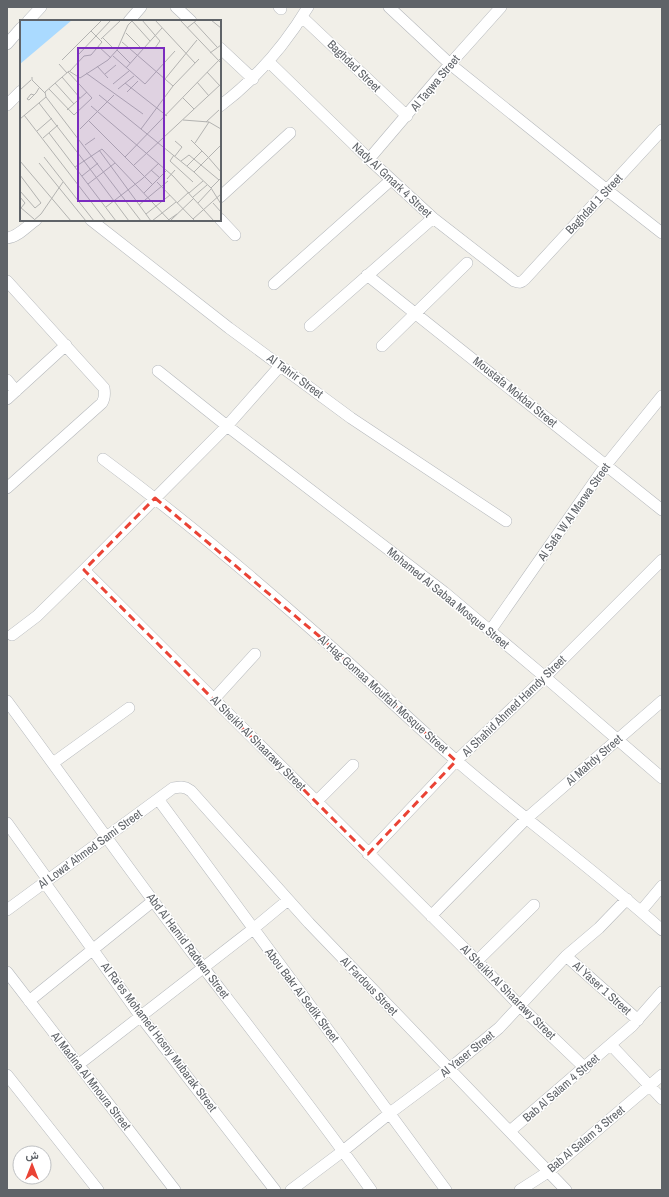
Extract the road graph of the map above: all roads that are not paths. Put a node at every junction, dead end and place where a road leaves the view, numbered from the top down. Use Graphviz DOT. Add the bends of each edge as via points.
graph roads {
  1 [pos="40,7"];
  2 [pos="141,7"];
  3 [pos="176,7"];
  4 [pos="308,7"];
  5 [pos="389,7"];
  6 [pos="496,9"];
  7 [pos="302,17"];
  8 [pos="29,20"];
  9 [pos="130,20"];
  10 [pos="190,20"];
  11 [pos="20,29"];
  12 [pos="7,44"];
  13 [pos="221,49"];
  14 [pos="269,62"];
  15 [pos="450,64"];
  16 [pos="253,79"];
  17 [pos="20,92"];
  18 [pos="7,105"];
  19 [pos="221,105"];
  20 [pos="406,116"];
  21 [pos="662,130"];
  22 [pos="290,133"];
  23 [pos="369,159"];
  24 [pos="391,180"];
  25 [pos="607,190"];
  26 [pos="221,195"];
  27 [pos="432,218"];
  28 [pos="221,220"];
  29 [pos="35,221"];
  30 [pos="92,221"];
  31 [pos="662,233"];
  32 [pos="235,235"];
  33 [pos="7,238"];
  34 [pos="467,263"];
  35 [pos="367,275"];
  36 [pos="525,279"];
  37 [pos="7,281"];
  38 [pos="274,284"];
  39 [pos="416,313"];
  40 [pos="310,326"];
  41 [pos="66,345"];
  42 [pos="382,346"];
  43 [pos="280,366"];
  44 [pos="158,371"];
  45 [pos="7,380"];
  46 [pos="16,391"];
  47 [pos="662,396"];
  48 [pos="7,399"];
  49 [pos="227,426"];
  50 [pos="102,459"];
  51 [pos="606,465"];
  52 [pos="7,488"];
  53 [pos="155,498"];
  54 [pos="662,510"];
  55 [pos="506,521"];
  56 [pos="662,560"];
  57 [pos="84,570"];
  58 [pos="490,631"];
  59 [pos="12,635"];
  60 [pos="255,654"];
  61 [pos="545,677"];
  62 [pos="214,699"];
  63 [pos="7,701"];
  64 [pos="662,701"];
  65 [pos="129,708"];
  66 [pos="618,739"];
  67 [pos="456,761"];
  68 [pos="53,763"];
  69 [pos="353,765"];
  70 [pos="662,778"];
  71 [pos="173,788"];
  72 [pos="158,799"];
  73 [pos="316,802"];
  74 [pos="526,819"];
  75 [pos="7,823"];
  76 [pos="107,837"];
  77 [pos="368,854"];
  78 [pos="47,882"];
  79 [pos="662,886"];
  80 [pos="627,899"];
  81 [pos="288,900"];
  82 [pos="153,901"];
  83 [pos="534,905"];
  84 [pos="7,910"];
  85 [pos="641,911"];
  86 [pos="432,916"];
  87 [pos="253,929"];
  88 [pos="662,930"];
  89 [pos="93,950"];
  90 [pos="566,956"];
  91 [pos="477,961"];
  92 [pos="204,968"];
  93 [pos="7,972"];
  94 [pos="662,992"];
  95 [pos="29,1001"];
  96 [pos="520,1006"];
  97 [pos="141,1017"];
  98 [pos="638,1020"];
  99 [pos="612,1045"];
  100 [pos="78,1065"];
  101 [pos="585,1068"];
  102 [pos="449,1069"];
  103 [pos="7,1075"];
  104 [pos="662,1075"];
  105 [pos="649,1086"];
  106 [pos="662,1099"];
  107 [pos="390,1113"];
  108 [pos="510,1131"];
  109 [pos="344,1151"];
  110 [pos="548,1172"];
  111 [pos="98,1190"];
  112 [pos="175,1190"];
  113 [pos="275,1190"];
  114 [pos="291,1190"];
  115 [pos="371,1190"];
  116 [pos="446,1190"];
  117 [pos="520,1190"];
  118 [pos="566,1190"];
  1 -- 8 [label="street"];
  2 -- 9 [label="street"];
  3 -- 10 [label="street"];
  4 -- 7 [label="street"];
  5 -- 15 [label="street"];
  6 -- 15 [label="street, Al Taqwa Street"];
  7 -- 14 [label="street"];
  7 -- 20 [label="street, Baghdad Street"];
  11 -- 12 [label="street"];
  13 -- 16 [label="street"];
  14 -- 16 [label="street"];
  14 -- 23 [label="street, Nady Al Gmark 4 Street"];
  15 -- 20 [label="street, Al Taqwa Street"];
  15 -- 25 [label="street"];
  16 -- 19 [label="street"];
  17 -- 18 [label="street"];
  20 -- 23 [label="street, Al Taqwa Street"];
  21 -- 25 [label="street, Baghdad 1 Street"];
  22 -- 26 [label="street"];
  23 -- 24 [label="street, Nady Al Gmark 4 Street"];
  24 -- 27 [label="street, Nady Al Gmark 4 Street"];
  24 -- 38 [label="street"];
  25 -- 31 [label="street"];
  25 -- 36 [label="street, Baghdad 1 Street"];
  27 -- 35 [label="street"];
  27 -- 36 [label="street, Nady Al Gmark 4 Street" via="514,281 522,282"];
  28 -- 32 [label="street"];
  29 -- 33 [label="street" via="19,233"];
  30 -- 43 [label="street, Al Tahrir Street"];
  34 -- 39 [label="street"];
  35 -- 39 [label="street, Moustafa Mokbal Street"];
  35 -- 40 [label="street"];
  37 -- 41 [label="street"];
  39 -- 42 [label="street"];
  39 -- 51 [label="street, Moustafa Mokbal Street"];
  41 -- 46 [label="street"];
  41 -- 52 [label="street" via="104,388 104,399"];
  43 -- 49 [label="street"];
  43 -- 55 [label="street, Al Tahrir Street" via="351,418"];
  44 -- 49 [label="street, Mohamed Al Sabaa Mosque Street"];
  45 -- 46 [label="street"];
  46 -- 48 [label="street"];
  47 -- 51 [label="street, Al Safa W Al Marwa Street"];
  49 -- 53 [label="street"];
  49 -- 58 [label="street, Mohamed Al Sabaa Mosque Street" via="444,592"];
  50 -- 53 [label="street, Al Hag Gomaa Mouftah Mosque Street"];
  51 -- 54 [label="street, Moustafa Mokbal Street"];
  51 -- 58 [label="street, Al Safa W Al Marwa Street"];
  53 -- 57 [label="street"];
  53 -- 67 [label="street, Al Hag Gomaa Mouftah Mosque Street" via="301,620"];
  56 -- 61 [label="street, Al Shahid Ahmed Hamdy Street"];
  57 -- 59 [label="street" via="37,616"];
  57 -- 62 [label="street, Al Sheikh Al Shaarawy Street"];
  58 -- 61 [label="street, Mohamed Al Sabaa Mosque Street"];
  60 -- 62 [label="street"];
  61 -- 66 [label="street, Mohamed Al Sabaa Mosque Street"];
  61 -- 67 [label="street, Al Shahid Ahmed Hamdy Street"];
  62 -- 73 [label="street, Al Sheikh Al Shaarawy Street"];
  63 -- 68 [label="street, Abd Al Hamid Radwan Street"];
  64 -- 66 [label="street, Al Mahdy Street"];
  65 -- 68 [label="street"];
  66 -- 70 [label="street, Mohamed Al Sabaa Mosque Street"];
  66 -- 74 [label="street, Al Mahdy Street"];
  67 -- 74 [label="street, Al Hag Gomaa Mouftah Mosque Street"];
  67 -- 77 [label="street, Al Shahid Ahmed Hamdy Street"];
  68 -- 76 [label="street, Abd Al Hamid Radwan Street"];
  69 -- 73 [label="street"];
  71 -- 72 [label="street, Al Lowa' Ahmed Sami Street"];
  71 -- 81 [label="street, Al Fardous Street" via="186,788 191,791"];
  72 -- 76 [label="street, Al Lowa' Ahmed Sami Street"];
  72 -- 87 [label="street, Abou Bakr Al Sedik Street"];
  73 -- 77 [label="street, Al Sheikh Al Shaarawy Street"];
  74 -- 80 [label="street, Al Hag Gomaa Mouftah Mosque Street"];
  74 -- 86 [label="street"];
  75 -- 78 [label="street, Al Ra'es Mohamed Hosny Mubarak Street"];
  76 -- 78 [label="street, Al Lowa' Ahmed Sami Street"];
  76 -- 82 [label="street, Abd Al Hamid Radwan Street"];
  77 -- 86 [label="street, Al Sheikh Al Shaarawy Street"];
  78 -- 84 [label="street, Al Lowa' Ahmed Sami Street"];
  78 -- 89 [label="street, Al Ra'es Mohamed Hosny Mubarak Street"];
  79 -- 85 [label="street"];
  80 -- 85 [label="street, Al Hag Gomaa Mouftah Mosque Street"];
  80 -- 90 [label="street, Al Yaser Street" via="599,928"];
  81 -- 87 [label="street"];
  81 -- 102 [label="street, Al Fardous Street"];
  82 -- 89 [label="street"];
  82 -- 92 [label="street, Abd Al Hamid Radwan Street"];
  83 -- 91 [label="street"];
  85 -- 88 [label="street, Al Hag Gomaa Mouftah Mosque Street"];
  86 -- 91 [label="street, Al Sheikh Al Shaarawy Street"];
  87 -- 92 [label="street"];
  87 -- 107 [label="street, Abou Bakr Al Sedik Street"];
  89 -- 95 [label="street"];
  89 -- 97 [label="street, Al Ra'es Mohamed Hosny Mubarak Street"];
  90 -- 96 [label="street, Al Yaser Street"];
  90 -- 98 [label="street, Al Yaser 1 Street"];
  91 -- 96 [label="street, Al Sheikh Al Shaarawy Street"];
  92 -- 97 [label="street"];
  92 -- 109 [label="street, Abd Al Hamid Radwan Street"];
  93 -- 95 [label="street, Al Madina Al Mnoura Street"];
  94 -- 98 [label="street, Bab Al Salam 4 Street"];
  95 -- 100 [label="street, Al Madina Al Mnoura Street"];
  96 -- 101 [label="street, Al Sheikh Al Shaarawy Street"];
  96 -- 102 [label="street, Al Yaser Street" via="499,1028"];
  97 -- 100 [label="street"];
  97 -- 113 [label="street, Al Ra'es Mohamed Hosny Mubarak Street"];
  98 -- 99 [label="street, Bab Al Salam 4 Street"];
  99 -- 101 [label="street, Bab Al Salam 4 Street"];
  99 -- 105 [label="street"];
  100 -- 112 [label="street, Al Madina Al Mnoura Street"];
  101 -- 108 [label="street, Bab Al Salam 4 Street"];
  102 -- 107 [label="street, Al Yaser Street"];
  102 -- 108 [label="street, Al Fardous Street"];
  103 -- 111 [label="street"];
  104 -- 105 [label="street, Bab Al Salam 3 Street"];
  105 -- 106 [label="street"];
  105 -- 110 [label="street, Bab Al Salam 3 Street"];
  107 -- 109 [label="street, Al Yaser Street"];
  107 -- 116 [label="street, Abou Bakr Al Sedik Street"];
  108 -- 110 [label="street, Al Fardous Street"];
  109 -- 114 [label="street, Al Yaser Street"];
  109 -- 115 [label="street, Abd Al Hamid Radwan Street"];
  110 -- 117 [label="street, Bab Al Salam 3 Street"];
  110 -- 118 [label="street, Al Fardous Street"];
}
